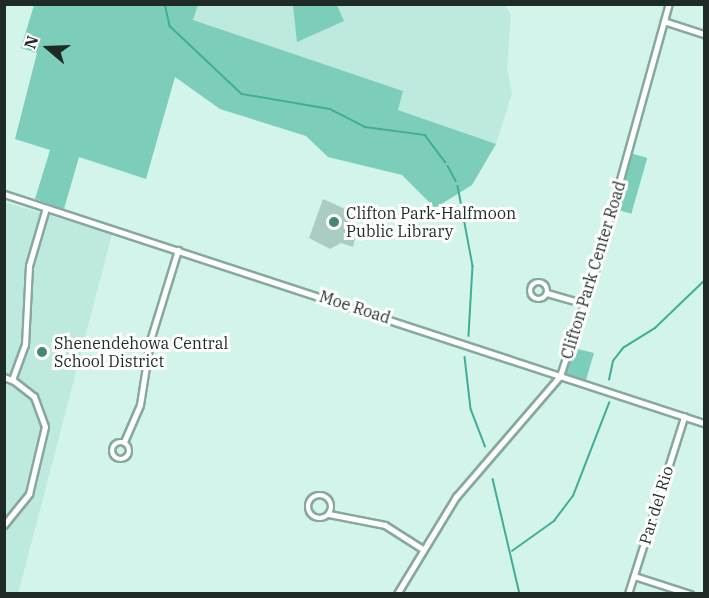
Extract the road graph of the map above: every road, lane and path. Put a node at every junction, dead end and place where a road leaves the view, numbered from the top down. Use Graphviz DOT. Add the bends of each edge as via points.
graph roads {
  1 [pos="669,4"];
  2 [pos="664,21"];
  3 [pos="705,34"];
  4 [pos="4,194"];
  5 [pos="46,208"];
  6 [pos="178,250"];
  7 [pos="547,293"];
  8 [pos="585,304"];
  9 [pos="560,376"];
  10 [pos="4,377"];
  11 [pos="12,380"];
  12 [pos="684,417"];
  13 [pos="705,423"];
  14 [pos="124,442"];
  15 [pos="330,514"];
  16 [pos="4,525"];
  17 [pos="423,549"];
  18 [pos="634,576"];
  19 [pos="397,594"];
  20 [pos="628,594"];
  21 [pos="690,594"];
  1 -- 2 [label="street, Clifton Park Center Road"];
  2 -- 3 [label="street"];
  2 -- 8 [label="street, Clifton Park Center Road"];
  4 -- 5 [label="street, Moe Road"];
  5 -- 6 [label="street, Moe Road"];
  5 -- 11 [label="street" via="29,266 25,345"];
  6 -- 9 [label="street, Moe Road"];
  6 -- 14 [label="street" via="150,341 140,405"];
  7 -- 8 [label="street"];
  8 -- 9 [label="street, Clifton Park Center Road"];
  9 -- 12 [label="street, Moe Road"];
  9 -- 17 [label="street, Clifton Park Center Road" via="468,482"];
  10 -- 11 [label="street"];
  11 -- 16 [label="street" via="34,397 43,417 44,436 29,494"];
  12 -- 13 [label="street, Moe Road"];
  12 -- 18 [label="street, Par del Rio"];
  14 -- 14 [label="street" via="130,454 119,460 112,448"];
  15 -- 15 [label="street" via="314,517 309,511 310,500 317,495 328,498"];
  15 -- 17 [label="street" via="386,525"];
  17 -- 19 [label="street, Clifton Park Center Road"];
  18 -- 20 [label="street, Par del Rio"];
  18 -- 21 [label="street"];
}
